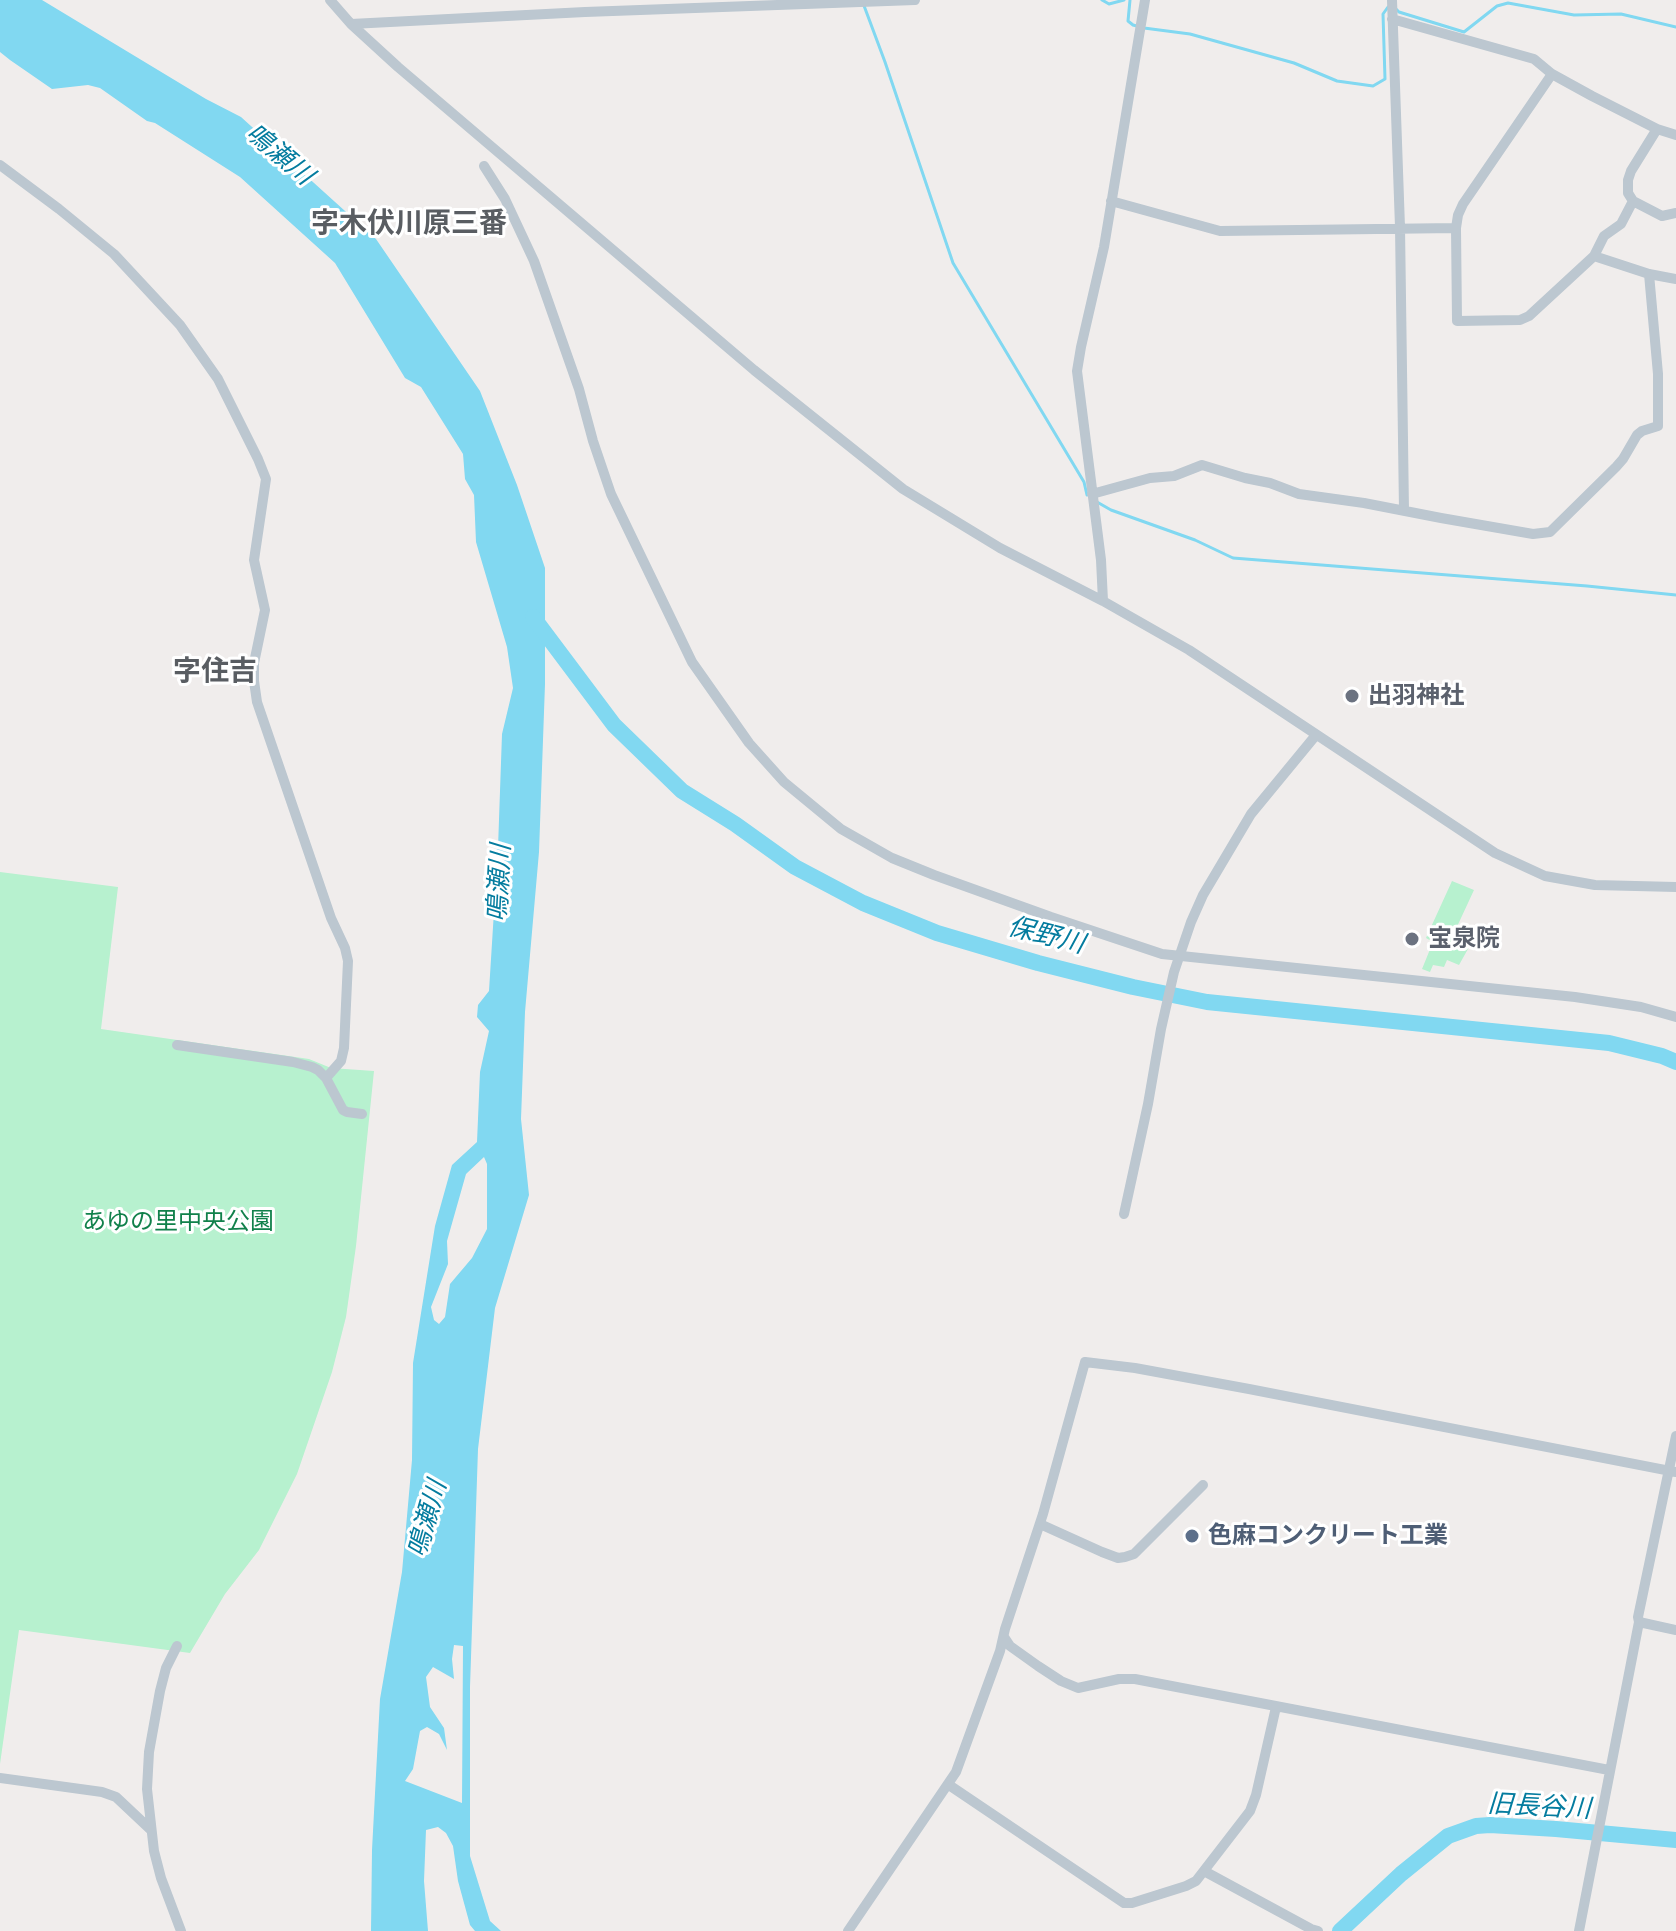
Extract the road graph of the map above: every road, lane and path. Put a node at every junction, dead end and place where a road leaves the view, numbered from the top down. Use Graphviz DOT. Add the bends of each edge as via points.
graph roads {
  1 [pos="915,0"];
  2 [pos="1145,0"];
  3 [pos="1392,0"];
  4 [pos="334,2"];
  5 [pos="869,2"];
  6 [pos="1392,17"];
  7 [pos="351,24"];
  8 [pos="1552,74"];
  9 [pos="1657,129"];
  10 [pos="1676,135"];
  11 [pos="0,165"];
  12 [pos="484,166"];
  13 [pos="1111,201"];
  14 [pos="1633,201"];
  15 [pos="1676,213"];
  16 [pos="1400,227"];
  17 [pos="1456,228"];
  18 [pos="1594,256"];
  19 [pos="1649,274"];
  20 [pos="1676,279"];
  21 [pos="1093,498"];
  22 [pos="1404,511"];
  23 [pos="1103,601"];
  24 [pos="1316,735"];
  25 [pos="1676,887"];
  26 [pos="1179,956"];
  27 [pos="1676,1017"];
  28 [pos="177,1045"];
  29 [pos="326,1078"];
  30 [pos="362,1114"];
  31 [pos="1124,1214"];
  32 [pos="1676,1436"];
  33 [pos="1672,1471"];
  34 [pos="1203,1485"];
  35 [pos="1040,1524"];
  36 [pos="1639,1622"];
  37 [pos="1676,1630"];
  38 [pos="1004,1637"];
  39 [pos="177,1646"];
  40 [pos="1276,1707"];
  41 [pos="1609,1770"];
  42 [pos="0,1778"];
  43 [pos="949,1785"];
  44 [pos="150,1829"];
  45 [pos="1204,1871"];
  46 [pos="181,1931"];
  47 [pos="848,1931"];
  48 [pos="1318,1931"];
  49 [pos="1579,1931"];
  1 -- 5 [label="street"];
  2 -- 13 [label="street"];
  3 -- 6 [label="street"];
  4 -- 7 [label="street"];
  5 -- 7 [label="street"];
  6 -- 8 [label="street" via="1534,59"];
  6 -- 16 [label="street"];
  7 -- 23 [label="street" via="736,355 903,489 1000,548"];
  8 -- 9 [label="street"];
  8 -- 17 [label="street" via="1463,204"];
  9 -- 10 [label="street"];
  9 -- 14 [label="street" via="1628,180"];
  11 -- 29 [label="street" via="114,254 180,325 218,379 266,479 254,560 265,610 254,663 257,702 348,961 344,1048 341,1061"];
  12 -- 26 [label="street" via="534,261 611,494 692,662 749,743 784,782 841,829 892,858 1065,922"];
  13 -- 16 [label="street" via="1220,231"];
  13 -- 21 [label="street" via="1077,371"];
  14 -- 15 [label="street" via="1662,216"];
  14 -- 18 [label="street"];
  16 -- 17 [label="street"];
  16 -- 22 [label="street"];
  17 -- 18 [label="street" via="1457,321 1529,316"];
  18 -- 19 [label="street"];
  19 -- 20 [label="street"];
  19 -- 22 [label="street" via="1658,426 1637,435 1616,467 1550,532 1533,534"];
  21 -- 22 [label="street" via="1202,465 1299,494"];
  21 -- 23 [label="street"];
  23 -- 24 [label="street" via="1189,650"];
  24 -- 25 [label="street" via="1495,853 1545,876 1595,885"];
  24 -- 26 [label="street" via="1246,822 1203,895"];
  26 -- 27 [label="street" via="1575,997"];
  26 -- 31 [label="street"];
  28 -- 29 [label="street" via="300,1063"];
  29 -- 30 [label="street" via="343,1110"];
  32 -- 33 [label="street"];
  33 -- 35 [label="street" via="1085,1362"];
  33 -- 36 [label="street"];
  34 -- 35 [label="street" via="1125,1557"];
  35 -- 38 [label="street"];
  36 -- 37 [label="street"];
  36 -- 41 [label="street"];
  38 -- 40 [label="street" via="1038,1666 1078,1688 1125,1678"];
  38 -- 43 [label="street"];
  39 -- 44 [label="street" via="166,1668 149,1752"];
  40 -- 41 [label="street"];
  40 -- 45 [label="street" via="1250,1811"];
  41 -- 49 [label="street"];
  42 -- 44 [label="street" via="102,1792 116,1797"];
  43 -- 45 [label="street" via="1124,1903 1186,1886"];
  43 -- 47 [label="street"];
  44 -- 46 [label="street"];
  45 -- 48 [label="street"];
}
